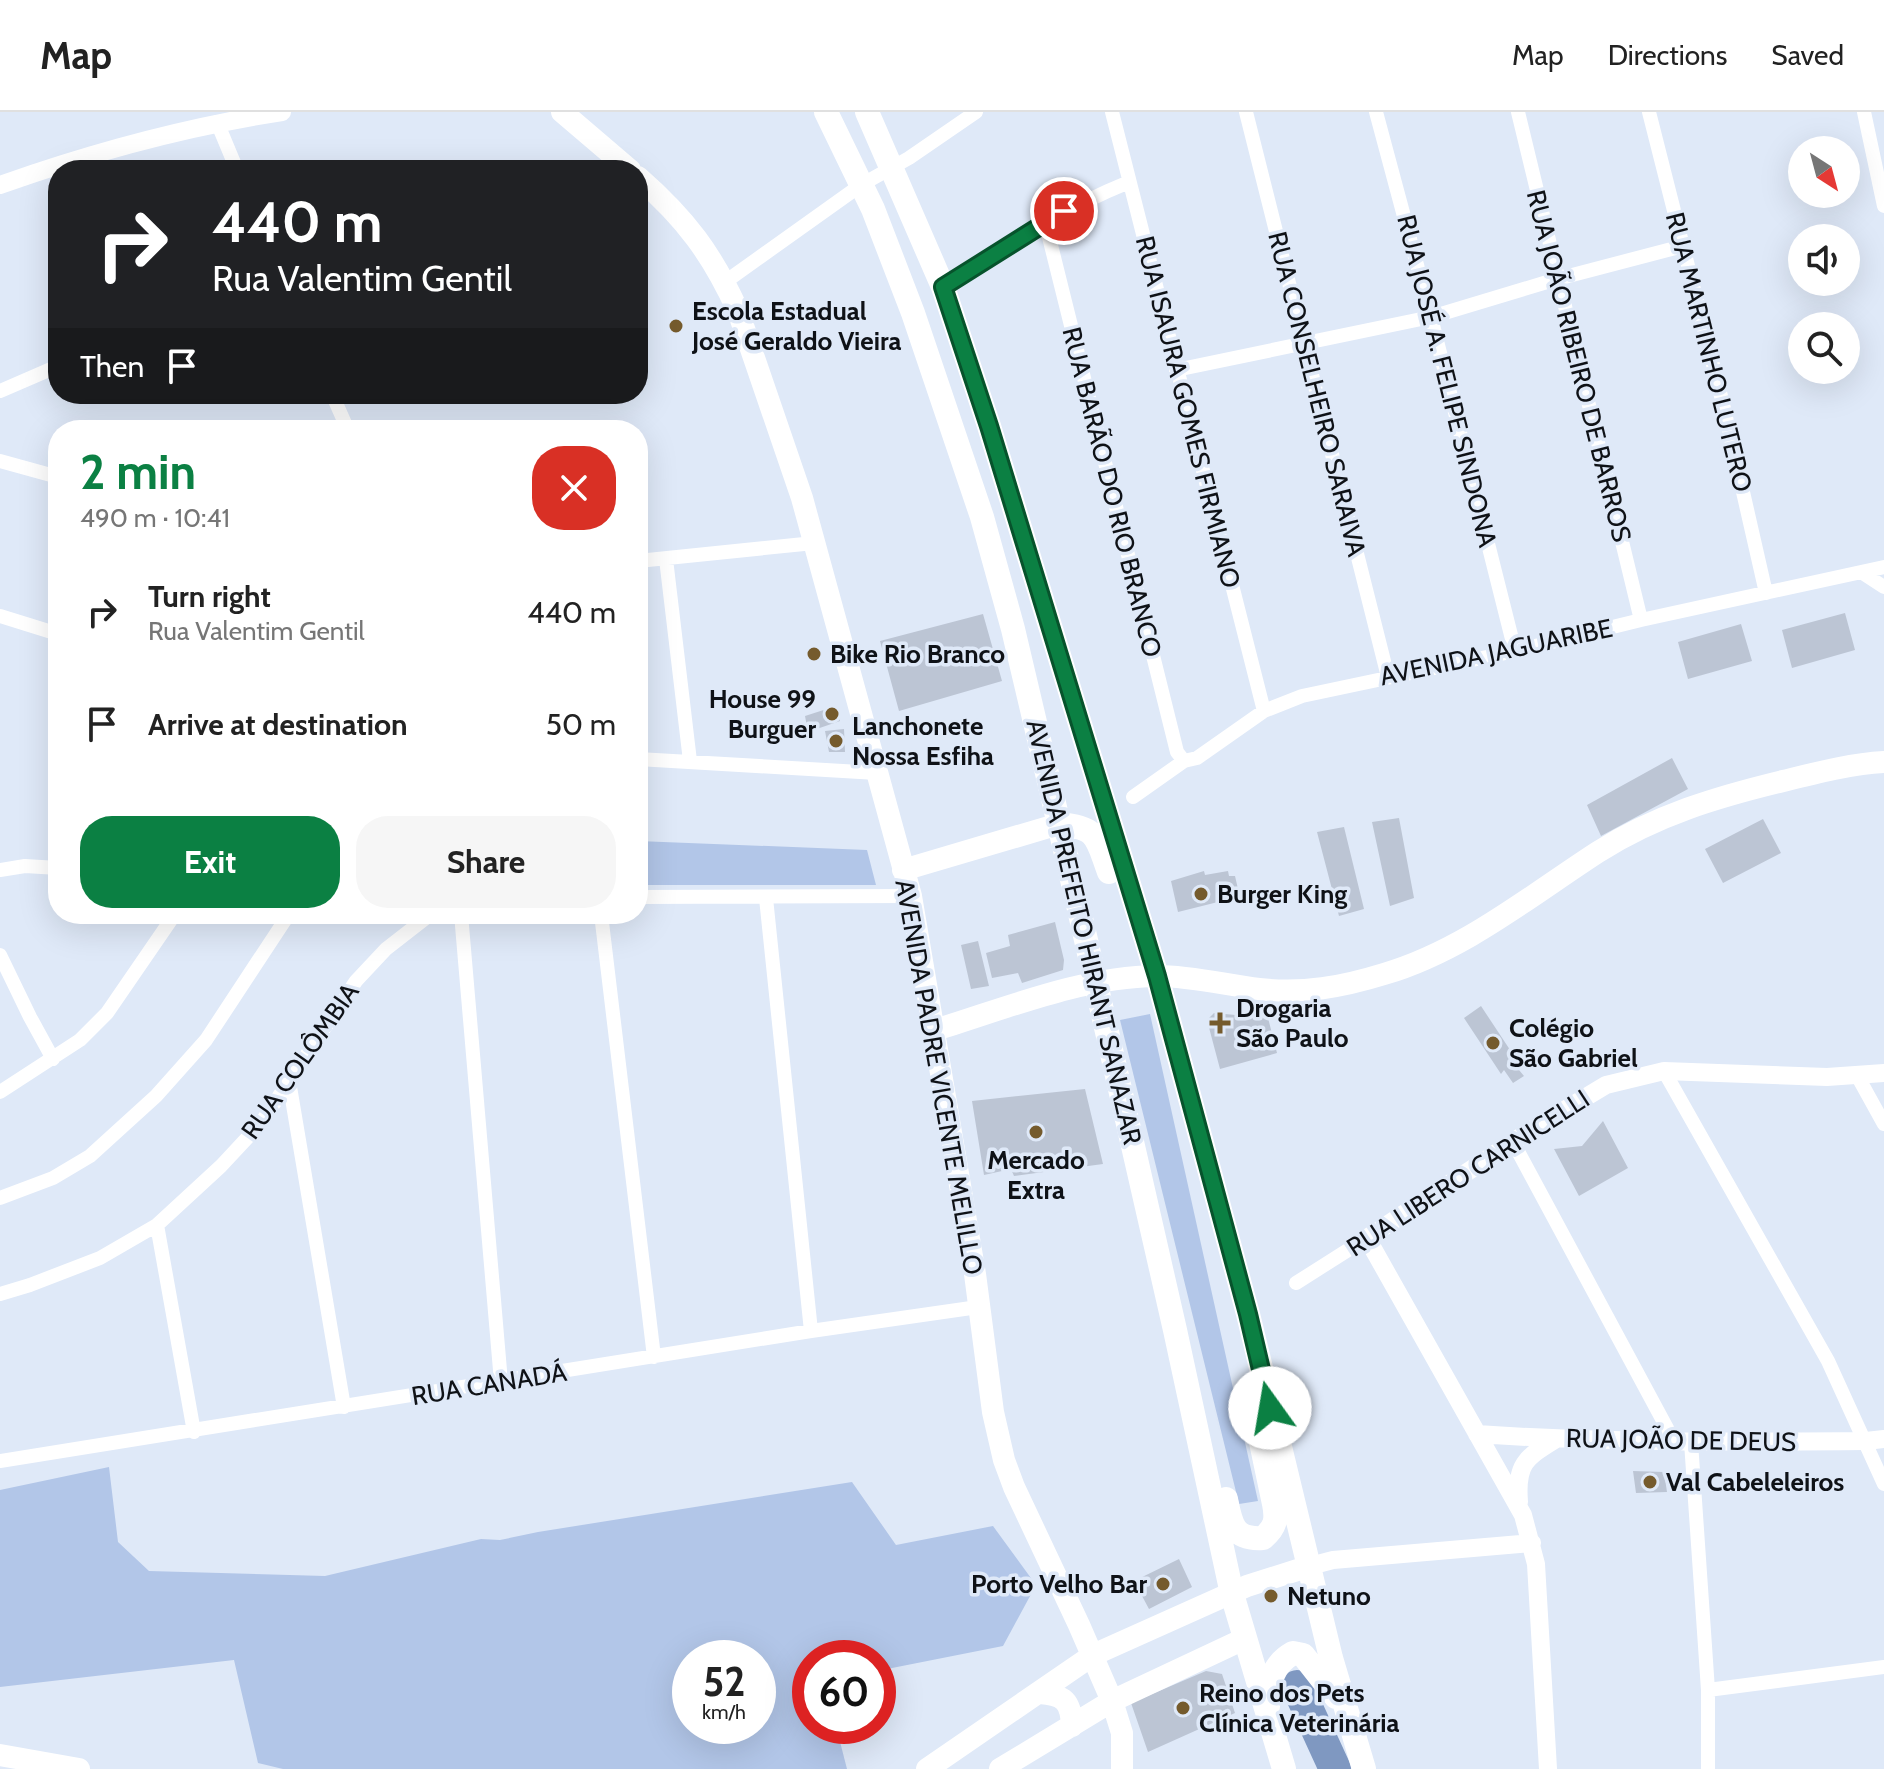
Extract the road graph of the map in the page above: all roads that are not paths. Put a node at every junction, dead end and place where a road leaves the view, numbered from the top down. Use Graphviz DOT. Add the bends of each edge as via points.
graph roads {
  1 [pos="282,112"];
  2 [pos="562,112"];
  3 [pos="826,112"];
  4 [pos="867,112"];
  5 [pos="976,112"];
  6 [pos="1112,112"];
  7 [pos="1246,112"];
  8 [pos="1376,112"];
  9 [pos="1518,112"];
  10 [pos="1649,112"];
  11 [pos="1864,112"];
  12 [pos="217,122"];
  13 [pos="70,160"];
  14 [pos="233,160"];
  15 [pos="618,160"];
  16 [pos="48,168"];
  17 [pos="892,168"];
  18 [pos="1129,182"];
  19 [pos="0,185"];
  20 [pos="861,185"];
  21 [pos="648,187"];
  22 [pos="1884,206"];
  23 [pos="1045,221"];
  24 [pos="1683,246"];
  25 [pos="1557,279"];
  26 [pos="725,282"];
  27 [pos="943,287"];
  28 [pos="1431,317"];
  29 [pos="1304,344"];
  30 [pos="48,370"];
  31 [pos="1176,370"];
  32 [pos="0,391"];
  33 [pos="0,461"];
  34 [pos="48,474"];
  35 [pos="814,543"];
  36 [pos="666,559"];
  37 [pos="648,560"];
  38 [pos="1884,567"];
  39 [pos="1861,572"];
  40 [pos="1884,587"];
  41 [pos="1766,593"];
  42 [pos="0,616"];
  43 [pos="1641,620"];
  44 [pos="48,631"];
  45 [pos="1515,651"];
  46 [pos="1388,677"];
  47 [pos="1264,711"];
  48 [pos="648,759"];
  49 [pos="690,761"];
  50 [pos="1184,761"];
  51 [pos="1884,762"];
  52 [pos="877,773"];
  53 [pos="1133,797"];
  54 [pos="1059,824"];
  55 [pos="48,867"];
  56 [pos="0,870"];
  57 [pos="903,870"];
  58 [pos="911,896"];
  59 [pos="648,897"];
  60 [pos="766,898"];
  61 [pos="1140,921"];
  62 [pos="168,924"];
  63 [pos="282,924"];
  64 [pos="418,924"];
  65 [pos="462,924"];
  66 [pos="602,924"];
  67 [pos="0,955"];
  68 [pos="1157,976"];
  69 [pos="1095,983"];
  70 [pos="935,1030"];
  71 [pos="53,1059"];
  72 [pos="1664,1071"];
  73 [pos="1884,1073"];
  74 [pos="1858,1077"];
  75 [pos="289,1081"];
  76 [pos="0,1092"];
  77 [pos="1884,1124"];
  78 [pos="1513,1142"];
  79 [pos="0,1198"];
  80 [pos="157,1225"];
  81 [pos="1367,1238"];
  82 [pos="1296,1283"];
  83 [pos="0,1294"];
  84 [pos="978,1307"];
  85 [pos="811,1331"];
  86 [pos="654,1357"];
  87 [pos="1185,1373"];
  88 [pos="1263,1380"];
  89 [pos="501,1382"];
  90 [pos="344,1407"];
  91 [pos="194,1432"];
  92 [pos="1477,1434"];
  93 [pos="1556,1439"];
  94 [pos="1875,1440"];
  95 [pos="1683,1442"];
  96 [pos="0,1461"];
  97 [pos="1884,1484"];
  98 [pos="1519,1505"];
  99 [pos="1532,1543"];
  100 [pos="1300,1569"];
  101 [pos="1239,1590"];
  102 [pos="1244,1639"];
  103 [pos="1093,1655"];
  104 [pos="1884,1667"];
  105 [pos="1708,1690"];
  106 [pos="1040,1693"];
  107 [pos="1112,1701"];
  108 [pos="1347,1712"];
  109 [pos="1072,1726"];
  110 [pos="1273,1728"];
  111 [pos="0,1755"];
  112 [pos="79,1769"];
  113 [pos="927,1769"];
  114 [pos="1000,1769"];
  115 [pos="1122,1769"];
  116 [pos="1284,1769"];
  117 [pos="1364,1769"];
  118 [pos="1548,1769"];
  119 [pos="1708,1769"];
  1 -- 12 [label="street"];
  2 -- 15 [label="main road"];
  3 -- 20 [label="main road, AVENIDA PREFEITO HIRANT SANAZAR"];
  4 -- 17 [label="main road, AVENIDA PREFEITO HIRANT SANAZAR"];
  5 -- 17 [label="street"];
  6 -- 18 [label="street, RUA ISAURA GOMES FIRMIANO"];
  7 -- 29 [label="street, RUA CONSELHEIRO SARAIVA"];
  8 -- 28 [label="street, RUA JOSÉ A. FELIPE SINDONA"];
  9 -- 25 [label="street, RUA JOÃO RIBEIRO DE BARROS"];
  10 -- 24 [label="street, RUA MARTINHO LUTERO"];
  11 -- 22 [label="street"];
  12 -- 13 [label="street"];
  12 -- 14 [label="street"];
  16 -- 19 [label="street"];
  17 -- 20 [label="street"];
  17 -- 27 [label="main road, AVENIDA PREFEITO HIRANT SANAZAR"];
  18 -- 23 [label="street"];
  18 -- 31 [label="street, RUA ISAURA GOMES FIRMIANO"];
  20 -- 26 [label="street"];
  20 -- 54 [label="main road, AVENIDA PREFEITO HIRANT SANAZAR" via="913,313 982,517"];
  21 -- 26 [label="main road, AVENIDA PADRE VICENTE MELILLO" via="702,243"];
  23 -- 27 [label="street"];
  23 -- 50 [label="street, RUA BARÃO DO RIO BRANCO" via="1177,752"];
  24 -- 25 [label="street"];
  24 -- 41 [label="street, RUA MARTINHO LUTERO"];
  25 -- 28 [label="street"];
  25 -- 43 [label="street, RUA JOÃO RIBEIRO DE BARROS"];
  26 -- 35 [label="main road, AVENIDA PADRE VICENTE MELILLO"];
  27 -- 61 [label="main road, AVENIDA PREFEITO HIRANT SANAZAR"];
  28 -- 29 [label="street"];
  28 -- 45 [label="street, RUA JOSÉ A. FELIPE SINDONA"];
  29 -- 31 [label="street"];
  29 -- 46 [label="street, RUA CONSELHEIRO SARAIVA"];
  30 -- 32 [label="street"];
  31 -- 47 [label="street, RUA ISAURA GOMES FIRMIANO"];
  33 -- 34 [label="street"];
  35 -- 36 [label="street"];
  35 -- 52 [label="main road, AVENIDA PADRE VICENTE MELILLO"];
  36 -- 37 [label="street"];
  36 -- 49 [label="street"];
  38 -- 39 [label="street, AVENIDA JAGUARIBE"];
  39 -- 40 [label="street"];
  39 -- 41 [label="street, AVENIDA JAGUARIBE"];
  41 -- 43 [label="street, AVENIDA JAGUARIBE"];
  42 -- 44 [label="street"];
  43 -- 45 [label="street, AVENIDA JAGUARIBE"];
  45 -- 46 [label="street, AVENIDA JAGUARIBE"];
  46 -- 47 [label="street, AVENIDA JAGUARIBE" via="1302,696"];
  47 -- 50 [label="street, AVENIDA JAGUARIBE" via="1197,758"];
  48 -- 49 [label="street"];
  49 -- 52 [label="street"];
  50 -- 53 [label="street, AVENIDA JAGUARIBE"];
  51 -- 68 [label="main road" via="1831,769 1677,811 1599,851 1479,930 1387,974 1327,990 1293,991"];
  52 -- 57 [label="main road, AVENIDA PADRE VICENTE MELILLO"];
  54 -- 57 [label="main road"];
  54 -- 61 [label="main road" via="1090,831 1123,903"];
  54 -- 69 [label="main road, AVENIDA PREFEITO HIRANT SANAZAR"];
  55 -- 56 [label="street"];
  57 -- 58 [label="main road, AVENIDA PADRE VICENTE MELILLO"];
  58 -- 60 [label="street"];
  58 -- 70 [label="main road, AVENIDA PADRE VICENTE MELILLO"];
  59 -- 60 [label="street"];
  60 -- 85 [label="street"];
  61 -- 68 [label="main road, AVENIDA PREFEITO HIRANT SANAZAR"];
  62 -- 71 [label="street" via="107,1013"];
  63 -- 79 [label="street" via="206,1040 156,1096 90,1156 53,1178"];
  64 -- 75 [label="street, RUA COLÔMBIA" via="356,981"];
  65 -- 89 [label="street"];
  66 -- 86 [label="street"];
  67 -- 71 [label="street"];
  68 -- 69 [label="main road"];
  68 -- 88 [label="main road, AVENIDA PREFEITO HIRANT SANAZAR"];
  69 -- 70 [label="main road"];
  69 -- 87 [label="main road, AVENIDA PREFEITO HIRANT SANAZAR"];
  70 -- 84 [label="main road, AVENIDA PADRE VICENTE MELILLO"];
  71 -- 76 [label="street"];
  72 -- 74 [label="street, RUA LIBERO CARNICELLI"];
  72 -- 78 [label="street, RUA LIBERO CARNICELLI" via="1606,1085"];
  72 -- 94 [label="street"];
  73 -- 74 [label="street, RUA LIBERO CARNICELLI"];
  74 -- 77 [label="street"];
  75 -- 80 [label="street, RUA COLÔMBIA" via="261,1123"];
  75 -- 90 [label="street"];
  78 -- 81 [label="street, RUA LIBERO CARNICELLI"];
  78 -- 95 [label="street"];
  80 -- 83 [label="street, RUA COLÔMBIA" via="100,1258"];
  80 -- 91 [label="street"];
  81 -- 82 [label="street, RUA LIBERO CARNICELLI"];
  81 -- 92 [label="street"];
  84 -- 85 [label="street, RUA CANADÁ"];
  84 -- 103 [label="main road, AVENIDA PADRE VICENTE MELILLO" via="1004,1460"];
  85 -- 86 [label="street, RUA CANADÁ"];
  86 -- 89 [label="street, RUA CANADÁ"];
  87 -- 88 [label="main road" via="1204,1400 1230,1517 1246,1539 1263,1538 1277,1519 1254,1409"];
  87 -- 101 [label="main road, AVENIDA PREFEITO HIRANT SANAZAR"];
  88 -- 100 [label="main road, AVENIDA PREFEITO HIRANT SANAZAR"];
  89 -- 90 [label="street, RUA CANADÁ"];
  90 -- 91 [label="street, RUA CANADÁ"];
  91 -- 96 [label="street, RUA CANADÁ"];
  92 -- 93 [label="street, RUA JOÃO DE DEUS"];
  92 -- 98 [label="street"];
  93 -- 95 [label="street, RUA JOÃO DE DEUS"];
  93 -- 98 [label="street" via="1528,1456 1521,1467"];
  94 -- 95 [label="street, RUA JOÃO DE DEUS"];
  94 -- 97 [label="street"];
  95 -- 105 [label="street"];
  98 -- 99 [label="street"];
  99 -- 100 [label="street" via="1333,1560"];
  99 -- 118 [label="street" via="1540,1599"];
  100 -- 101 [label="main road"];
  100 -- 108 [label="main road, AVENIDA PREFEITO HIRANT SANAZAR"];
  101 -- 102 [label="main road, AVENIDA PREFEITO HIRANT SANAZAR"];
  101 -- 103 [label="main road"];
  102 -- 107 [label="main road"];
  102 -- 110 [label="main road, AVENIDA PREFEITO HIRANT SANAZAR"];
  103 -- 106 [label="main road"];
  103 -- 107 [label="main road, AVENIDA PADRE VICENTE MELILLO"];
  104 -- 105 [label="street"];
  105 -- 119 [label="street"];
  106 -- 109 [label="main road" via="1066,1701"];
  106 -- 113 [label="main road"];
  107 -- 109 [label="main road"];
  107 -- 115 [label="main road, AVENIDA PADRE VICENTE MELILLO" via="1122,1733"];
  108 -- 110 [label="main road" via="1314,1666 1293,1653 1278,1662 1271,1682"];
  108 -- 117 [label="main road, AVENIDA PREFEITO HIRANT SANAZAR"];
  109 -- 114 [label="main road"];
  110 -- 116 [label="main road, AVENIDA PREFEITO HIRANT SANAZAR"];
  111 -- 112 [label="main road"];
}
